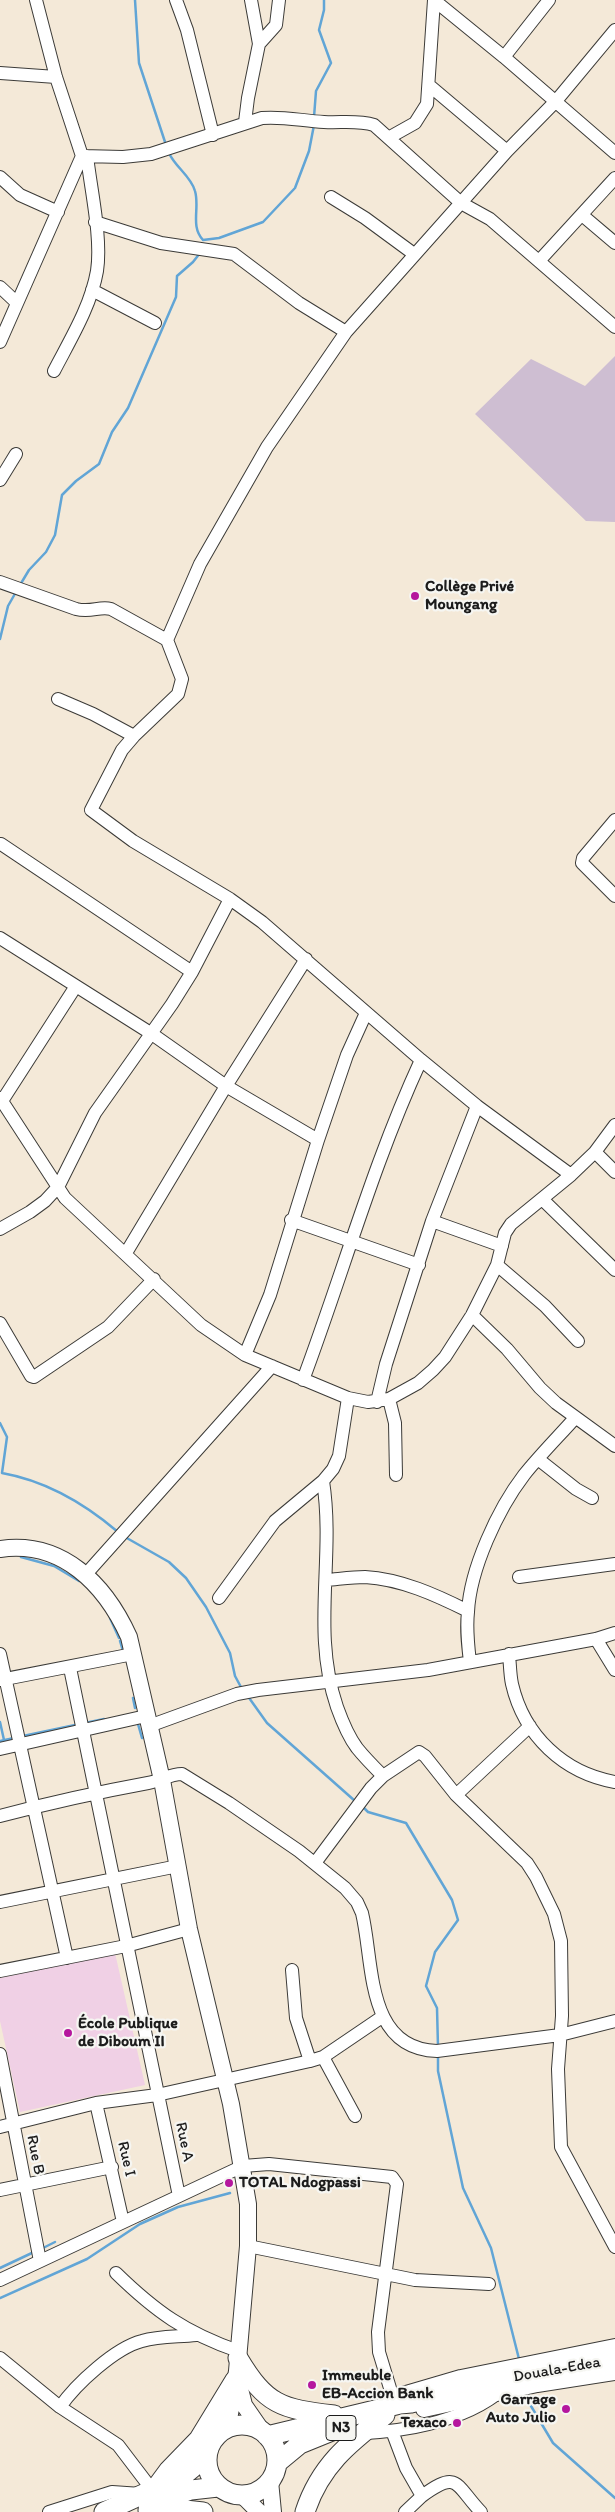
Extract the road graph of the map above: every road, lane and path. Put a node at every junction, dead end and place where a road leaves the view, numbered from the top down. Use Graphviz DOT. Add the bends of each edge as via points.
graph roads {
  1 [pos="36,0"];
  2 [pos="176,0"];
  3 [pos="251,0"];
  4 [pos="279,0"];
  5 [pos="548,0"];
  6 [pos="615,30"];
  7 [pos="259,44"];
  8 [pos="504,57"];
  9 [pos="0,74"];
  10 [pos="56,77"];
  11 [pos="430,86"];
  12 [pos="556,101"];
  13 [pos="245,122"];
  14 [pos="213,135"];
  15 [pos="390,137"];
  16 [pos="508,151"];
  17 [pos="615,153"];
  18 [pos="84,156"];
  19 [pos="0,176"];
  20 [pos="615,178"];
  21 [pos="331,197"];
  22 [pos="461,203"];
  23 [pos="58,212"];
  24 [pos="582,215"];
  25 [pos="95,222"];
  26 [pos="615,243"];
  27 [pos="414,254"];
  28 [pos="539,261"];
  29 [pos="0,287"];
  30 [pos="92,290"];
  31 [pos="16,302"];
  32 [pos="155,323"];
  33 [pos="615,327"];
  34 [pos="346,332"];
  35 [pos="0,342"];
  36 [pos="54,371"];
  37 [pos="16,454"];
  38 [pos="0,480"];
  39 [pos="0,582"];
  40 [pos="167,640"];
  41 [pos="58,698"];
  42 [pos="134,736"];
  43 [pos="615,820"];
  44 [pos="1,844"];
  45 [pos="615,896"];
  46 [pos="230,899"];
  47 [pos="0,938"];
  48 [pos="306,959"];
  49 [pos="192,972"];
  50 [pos="76,986"];
  51 [pos="366,1012"];
  52 [pos="152,1034"];
  53 [pos="421,1060"];
  54 [pos="226,1086"];
  55 [pos="1,1100"];
  56 [pos="477,1106"];
  57 [pos="615,1125"];
  58 [pos="318,1140"];
  59 [pos="594,1152"];
  60 [pos="615,1172"];
  61 [pos="571,1175"];
  62 [pos="58,1186"];
  63 [pos="542,1198"];
  64 [pos="291,1220"];
  65 [pos="432,1220"];
  66 [pos="0,1229"];
  67 [pos="351,1240"];
  68 [pos="502,1246"];
  69 [pos="126,1253"];
  70 [pos="497,1265"];
  71 [pos="419,1266"];
  72 [pos="615,1270"];
  73 [pos="154,1279"];
  74 [pos="472,1315"];
  75 [pos="0,1323"];
  76 [pos="578,1341"];
  77 [pos="245,1355"];
  78 [pos="272,1366"];
  79 [pos="303,1380"];
  80 [pos="348,1398"];
  81 [pos="383,1400"];
  82 [pos="575,1418"];
  83 [pos="615,1446"];
  84 [pos="538,1459"];
  85 [pos="396,1475"];
  86 [pos="323,1480"];
  87 [pos="592,1498"];
  88 [pos="0,1549"];
  89 [pos="615,1564"];
  90 [pos="87,1573"];
  91 [pos="519,1577"];
  92 [pos="326,1580"];
  93 [pos="219,1598"];
  94 [pos="468,1611"];
  95 [pos="615,1633"];
  96 [pos="596,1639"];
  97 [pos="0,1654"];
  98 [pos="133,1654"];
  99 [pos="509,1654"];
  100 [pos="470,1662"];
  101 [pos="70,1668"];
  102 [pos="615,1670"];
  103 [pos="2,1679"];
  104 [pos="328,1681"];
  105 [pos="148,1721"];
  106 [pos="530,1726"];
  107 [pos="82,1731"];
  108 [pos="21,1744"];
  109 [pos="0,1749"];
  110 [pos="382,1776"];
  111 [pos="162,1780"];
  112 [pos="615,1782"];
  113 [pos="94,1793"];
  114 [pos="456,1795"];
  115 [pos="35,1806"];
  116 [pos="0,1816"];
  117 [pos="315,1864"];
  118 [pos="178,1866"];
  119 [pos="112,1880"];
  120 [pos="51,1891"];
  121 [pos="0,1902"];
  122 [pos="189,1929"];
  123 [pos="126,1946"];
  124 [pos="67,1958"];
  125 [pos="292,1970"];
  126 [pos="0,1971"];
  127 [pos="382,2017"];
  128 [pos="615,2021"];
  129 [pos="560,2035"];
  130 [pos="0,2054"];
  131 [pos="317,2059"];
  132 [pos="224,2079"];
  133 [pos="157,2095"];
  134 [pos="96,2103"];
  135 [pos="355,2116"];
  136 [pos="6,2126"];
  137 [pos="243,2166"];
  138 [pos="112,2167"];
  139 [pos="24,2184"];
  140 [pos="0,2190"];
  141 [pos="179,2196"];
  142 [pos="123,2222"];
  143 [pos="248,2246"];
  144 [pos="615,2247"];
  145 [pos="40,2261"];
  146 [pos="116,2273"];
  147 [pos="387,2274"];
  148 [pos="0,2280"];
  149 [pos="489,2284"];
  150 [pos="196,2335"];
  151 [pos="615,2347"];
  152 [pos="0,2358"];
  153 [pos="615,2359"];
  154 [pos="237,2365"];
  155 [pos="615,2372"];
  156 [pos="499,2392"];
  157 [pos="392,2398"];
  158 [pos="411,2404"];
  159 [pos="60,2407"];
  160 [pos="345,2417"];
  161 [pos="388,2423"];
  162 [pos="222,2431"];
  163 [pos="264,2433"];
  164 [pos="322,2434"];
  165 [pos="360,2435"];
  166 [pos="207,2456"];
  167 [pos="277,2463"];
  168 [pos="270,2481"];
  169 [pos="218,2486"];
  170 [pos="151,2491"];
  171 [pos="242,2495"];
  172 [pos="422,2496"];
  173 [pos="104,2511"];
  174 [pos="49,2512"];
  175 [pos="127,2512"];
  176 [pos="204,2512"];
  177 [pos="259,2512"];
  178 [pos="273,2512"];
  179 [pos="305,2512"];
  180 [pos="405,2512"];
  181 [pos="481,2512"];
  1 -- 10 [label="street"];
  2 -- 14 [label="street" via="187,30"];
  3 -- 7 [label="street"];
  4 -- 7 [label="street" via="276,26"];
  5 -- 8 [label="street"];
  6 -- 12 [label="street"];
  7 -- 13 [label="street"];
  8 -- 11 [label="street" via="434,0"];
  8 -- 12 [label="street"];
  9 -- 10 [label="street"];
  10 -- 18 [label="street"];
  11 -- 15 [label="street" via="427,104 415,123"];
  11 -- 16 [label="street"];
  12 -- 16 [label="street"];
  12 -- 17 [label="street"];
  13 -- 14 [label="street"];
  13 -- 15 [label="street" via="276,117 364,122"];
  14 -- 18 [label="street" via="151,154"];
  15 -- 22 [label="street"];
  16 -- 22 [label="street"];
  18 -- 23 [label="street"];
  18 -- 25 [label="street"];
  19 -- 23 [label="street" via="20,195"];
  20 -- 24 [label="street"];
  21 -- 27 [label="street"];
  22 -- 27 [label="street"];
  22 -- 28 [label="street" via="490,219"];
  23 -- 31 [label="street"];
  24 -- 26 [label="street"];
  24 -- 28 [label="street"];
  25 -- 30 [label="street" via="98,256"];
  25 -- 34 [label="street" via="161,243 234,254 299,303"];
  27 -- 34 [label="street"];
  28 -- 33 [label="street"];
  29 -- 31 [label="street"];
  30 -- 32 [label="street"];
  30 -- 36 [label="street"];
  31 -- 35 [label="street"];
  34 -- 40 [label="street" via="267,447 200,564"];
  37 -- 38 [label="street"];
  39 -- 40 [label="street" via="88,612 111,609"];
  40 -- 42 [label="street" via="182,686 178,694"];
  41 -- 42 [label="street"];
  42 -- 46 [label="street" via="122,750 92,812 155,855"];
  43 -- 45 [label="street" via="582,863"];
  44 -- 49 [label="street"];
  46 -- 48 [label="street"];
  46 -- 49 [label="street"];
  47 -- 50 [label="street"];
  48 -- 51 [label="street"];
  48 -- 54 [label="street"];
  49 -- 52 [label="street"];
  50 -- 52 [label="street"];
  50 -- 55 [label="street"];
  51 -- 53 [label="street"];
  51 -- 58 [label="street" via="347,1055"];
  52 -- 54 [label="street"];
  52 -- 62 [label="street" via="95,1112"];
  53 -- 56 [label="street"];
  53 -- 67 [label="street" via="385,1142"];
  54 -- 58 [label="street"];
  54 -- 69 [label="street"];
  55 -- 62 [label="street"];
  56 -- 61 [label="street"];
  56 -- 65 [label="street"];
  57 -- 59 [label="street"];
  58 -- 64 [label="street"];
  59 -- 60 [label="street"];
  59 -- 61 [label="street"];
  61 -- 63 [label="street"];
  62 -- 66 [label="street" via="45,1201"];
  62 -- 69 [label="street" via="73,1207"];
  63 -- 68 [label="street" via="511,1224"];
  63 -- 72 [label="street"];
  64 -- 67 [label="street"];
  64 -- 77 [label="street" via="270,1295"];
  65 -- 68 [label="street"];
  65 -- 71 [label="street"];
  67 -- 71 [label="street"];
  67 -- 79 [label="street"];
  68 -- 70 [label="street"];
  69 -- 73 [label="street"];
  70 -- 74 [label="street"];
  70 -- 76 [label="street"];
  71 -- 81 [label="street" via="386,1364"];
  73 -- 75 [label="street" via="108,1327 34,1377"];
  73 -- 77 [label="street" via="201,1326"];
  74 -- 81 [label="street" via="433,1370 418,1383"];
  74 -- 82 [label="street" via="508,1349 540,1388"];
  77 -- 78 [label="street"];
  78 -- 79 [label="street"];
  78 -- 90 [label="street"];
  79 -- 80 [label="street"];
  80 -- 81 [label="street"];
  80 -- 86 [label="street" via="339,1456"];
  81 -- 85 [label="street" via="395,1423"];
  82 -- 83 [label="street"];
  82 -- 84 [label="street"];
  84 -- 87 [label="street"];
  84 -- 94 [label="street" via="524,1476 492,1532 478,1566"];
  86 -- 92 [label="street" via="328,1525"];
  86 -- 93 [label="street" via="275,1521"];
  88 -- 90 [label="main road" via="48,1553"];
  89 -- 91 [label="street"];
  90 -- 98 [label="main road" via="122,1620"];
  92 -- 94 [label="street" via="366,1577 391,1582 427,1592"];
  92 -- 104 [label="street" via="323,1609"];
  94 -- 100 [label="street"];
  95 -- 96 [label="street"];
  96 -- 99 [label="street"];
  96 -- 102 [label="street"];
  97 -- 103 [label="street"];
  98 -- 101 [label="street"];
  98 -- 105 [label="main road"];
  99 -- 100 [label="street"];
  99 -- 106 [label="street" via="512,1684"];
  100 -- 104 [label="street"];
  101 -- 103 [label="street"];
  101 -- 107 [label="street, Rue A"];
  103 -- 108 [label="street"];
  104 -- 105 [label="street" via="237,1694"];
  104 -- 110 [label="street" via="352,1740"];
  105 -- 107 [label="street"];
  105 -- 111 [label="main road"];
  106 -- 112 [label="street" via="549,1750 574,1769 593,1778"];
  106 -- 114 [label="street"];
  107 -- 108 [label="street"];
  107 -- 113 [label="street, Rue A"];
  108 -- 109 [label="street"];
  108 -- 115 [label="street"];
  110 -- 114 [label="street" via="419,1752"];
  110 -- 117 [label="street" via="349,1815"];
  111 -- 113 [label="street"];
  111 -- 117 [label="street" via="174,1774 190,1777"];
  111 -- 118 [label="main road"];
  113 -- 115 [label="street"];
  113 -- 119 [label="street, Rue A"];
  114 -- 129 [label="street" via="527,1863 554,1914 560,1941"];
  115 -- 116 [label="street"];
  115 -- 120 [label="street"];
  117 -- 127 [label="street" via="358,1902 366,1931 375,1996"];
  118 -- 119 [label="street"];
  118 -- 122 [label="main road"];
  119 -- 120 [label="street"];
  119 -- 123 [label="street, Rue A"];
  120 -- 121 [label="street"];
  120 -- 124 [label="street"];
  122 -- 123 [label="street"];
  122 -- 132 [label="main road"];
  123 -- 124 [label="street"];
  123 -- 133 [label="street, Rue A"];
  124 -- 126 [label="street"];
  125 -- 131 [label="street" via="296,2018"];
  127 -- 129 [label="street" via="392,2030 423,2051"];
  127 -- 131 [label="street"];
  128 -- 129 [label="street"];
  129 -- 144 [label="street" via="561,2147"];
  130 -- 136 [label="street, Rue B"];
  131 -- 132 [label="street"];
  131 -- 135 [label="street"];
  132 -- 133 [label="street"];
  132 -- 137 [label="main road"];
  133 -- 134 [label="street"];
  133 -- 141 [label="street, Rue A"];
  134 -- 136 [label="street"];
  134 -- 138 [label="street, Rue I"];
  136 -- 139 [label="street, Rue B"];
  137 -- 141 [label="street"];
  137 -- 143 [label="main road" via="248,2204"];
  137 -- 147 [label="street" via="254,2163 319,2168 396,2180"];
  138 -- 139 [label="street"];
  138 -- 142 [label="street, Rue I"];
  139 -- 140 [label="street"];
  139 -- 145 [label="street, Rue B"];
  141 -- 142 [label="street"];
  142 -- 145 [label="street"];
  143 -- 147 [label="street"];
  143 -- 154 [label="main road"];
  145 -- 148 [label="street"];
  146 -- 150 [label="street" via="164,2315"];
  147 -- 149 [label="street" via="415,2280"];
  147 -- 157 [label="street" via="378,2332 379,2352"];
  150 -- 154 [label="street"];
  150 -- 159 [label="street" via="135,2344 87,2377"];
  151 -- 157 [label="main road, N3" via="460,2378"];
  152 -- 159 [label="street"];
  153 -- 158 [label="highway, Douala-Edea / N3" via="512,2378"];
  154 -- 160 [label="highway" via="276,2403 299,2411"];
  154 -- 162 [label="main road" via="230,2414"];
  154 -- 163 [label="main road" via="244,2405"];
  154 -- 170 [label="highway" via="199,2439"];
  155 -- 156 [label="main road"];
  156 -- 161 [label="main road"];
  156 -- 161 [label="street" via="481,2406 461,2414"];
  157 -- 160 [label="main road, N3"];
  158 -- 160 [label="highway, Douala-Edea / N3"];
  158 -- 161 [label="highway, Douala-Edea / N3"];
  159 -- 170 [label="street" via="118,2445"];
  160 -- 163 [label="highway, Douala-Edea / N3"];
  161 -- 164 [label="highway, Douala-Edea / N3"];
  161 -- 165 [label="highway"];
  161 -- 172 [label="street" via="406,2468"];
  162 -- 163 [label="highway, N3" via="238,2425 254,2427"];
  162 -- 166 [label="highway" via="212,2442"];
  163 -- 167 [label="highway" via="276,2450"];
  164 -- 165 [label="street"];
  164 -- 167 [label="highway, Douala-Edea / N3" via="300,2444"];
  165 -- 179 [label="highway" via="341,2451 319,2479"];
  166 -- 169 [label="highway" via="208,2470"];
  166 -- 170 [label="highway" via="183,2476"];
  167 -- 168 [label="highway, N3"];
  168 -- 171 [label="highway" via="255,2492"];
  168 -- 178 [label="main road"];
  169 -- 171 [label="highway"];
  169 -- 175 [label="highway" via="166,2496"];
  170 -- 173 [label="highway"];
  170 -- 174 [label="street" via="112,2492"];
  171 -- 177 [label="main road"];
  172 -- 180 [label="street"];
  172 -- 181 [label="street" via="441,2482 457,2483"];
  175 -- 176 [label="highway" via="167,2508"];
}
